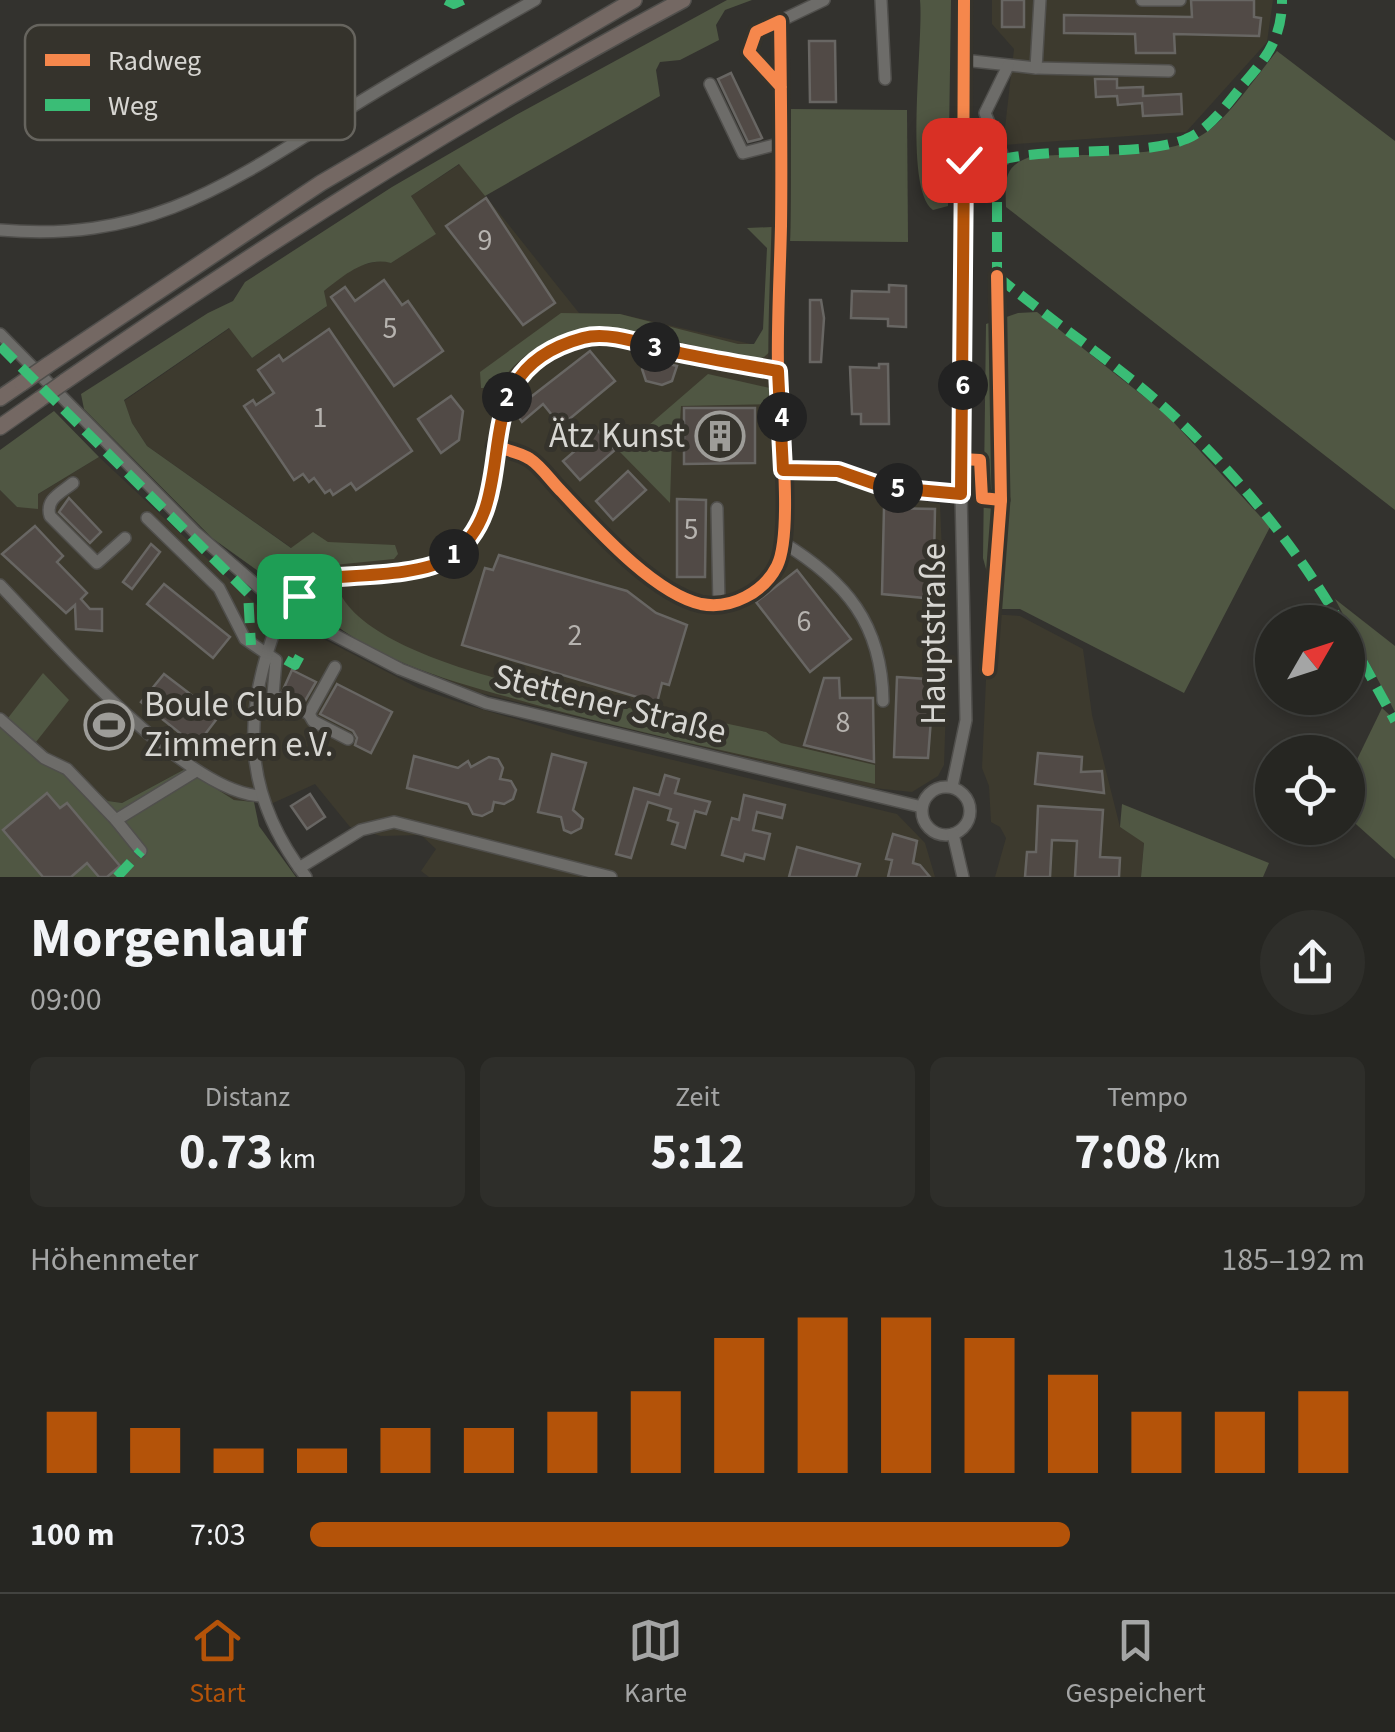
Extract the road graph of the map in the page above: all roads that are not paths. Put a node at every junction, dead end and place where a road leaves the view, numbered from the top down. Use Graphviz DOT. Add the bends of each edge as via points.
graph roads {
  1 [pos="534,0"];
  2 [pos="634,0"];
  3 [pos="683,0"];
  4 [pos="824,0"];
  5 [pos="882,0"];
  6 [pos="964,0"];
  7 [pos="1040,0"];
  8 [pos="1142,0"];
  9 [pos="1180,0"];
  10 [pos="780,21"];
  11 [pos="963,60"];
  12 [pos="1008,66"];
  13 [pos="1036,68"];
  14 [pos="1169,71"];
  15 [pos="885,79"];
  16 [pos="710,84"];
  17 [pos="781,87"];
  18 [pos="355,107"];
  19 [pos="301,140"];
  20 [pos="782,143"];
  21 [pos="1004,159"];
  22 [pos="0,230"];
  23 [pos="0,334"];
  24 [pos="778,371"];
  25 [pos="0,398"];
  26 [pos="0,426"];
  27 [pos="494,446"];
  28 [pos="783,470"];
  29 [pos="74,483"];
  30 [pos="961,494"];
  31 [pos="717,508"];
  32 [pos="147,518"];
  33 [pos="125,538"];
  34 [pos="782,542"];
  35 [pos="0,585"];
  36 [pos="296,592"];
  37 [pos="268,596"];
  38 [pos="719,605"];
  39 [pos="298,616"];
  40 [pos="278,622"];
  41 [pos="266,653"];
  42 [pos="335,666"];
  43 [pos="883,701"];
  44 [pos="309,714"];
  45 [pos="0,719"];
  46 [pos="348,740"];
  47 [pos="196,771"];
  48 [pos="952,787"];
  49 [pos="262,796"];
  50 [pos="922,808"];
  51 [pos="116,820"];
  52 [pos="953,834"];
  53 [pos="140,851"];
  54 [pos="303,872"];
  55 [pos="611,877"];
  56 [pos="962,877"];
  1 -- 18 [label="street"];
  2 -- 25 [label="highway, bridge" via="347,167"];
  3 -- 26 [label="highway, bridge" via="372,179"];
  4 -- 10 [label="street"];
  5 -- 15 [label="street"];
  6 -- 11 [label="street, Hauptstraße"];
  7 -- 13 [label="street"];
  8 -- 9 [label="street"];
  10 -- 17 [label="street"];
  10 -- 17 [label="street" via="756,32 749,52"];
  11 -- 12 [label="street"];
  11 -- 30 [label="street, Hauptstraße"];
  12 -- 13 [label="street"];
  12 -- 21 [label="street" via="985,112"];
  13 -- 14 [label="street"];
  16 -- 20 [label="street" via="743,153"];
  17 -- 20 [label="street"];
  19 -- 22 [label="street" via="184,206 133,222 81,232"];
  20 -- 24 [label="street"];
  23 -- 37 [label="street" via="196,533"];
  24 -- 27 [label="street" via="585,337 522,374 508,394"];
  24 -- 28 [label="street"];
  27 -- 36 [label="street" via="482,524 450,558 323,578"];
  27 -- 38 [label="street" via="529,458 606,537 673,592"];
  28 -- 30 [label="street" via="838,471 884,487"];
  28 -- 34 [label="street"];
  29 -- 33 [label="street" via="51,499 50,516 97,562"];
  30 -- 48 [label="street, Hauptstraße" via="966,720"];
  31 -- 38 [label="street"];
  32 -- 41 [label="street" via="219,588 245,639"];
  34 -- 38 [label="street" via="777,567 759,588"];
  34 -- 43 [label="street" via="829,574 870,629 880,654"];
  35 -- 47 [label="street" via="114,702"];
  36 -- 37 [label="street" via="278,588"];
  36 -- 39 [label="street"];
  37 -- 40 [label="street" via="267,612"];
  39 -- 40 [label="street"];
  39 -- 50 [label="street, Stettener Straße" via="400,670 486,703"];
  40 -- 41 [label="street"];
  41 -- 44 [label="street" via="278,666 273,695"];
  41 -- 49 [label="street" via="252,739"];
  42 -- 44 [label="street"];
  44 -- 46 [label="street"];
  45 -- 51 [label="street" via="67,769"];
  47 -- 49 [label="street"];
  47 -- 51 [label="street"];
  48 -- 50 [label="street" via="933,790"];
  48 -- 52 [label="street" via="971,811"];
  49 -- 54 [label="street" via="278,837"];
  50 -- 52 [label="street" via="930,829"];
  51 -- 53 [label="street"];
  52 -- 56 [label="street"];
  54 -- 55 [label="street" via="361,830 394,822"];
}
